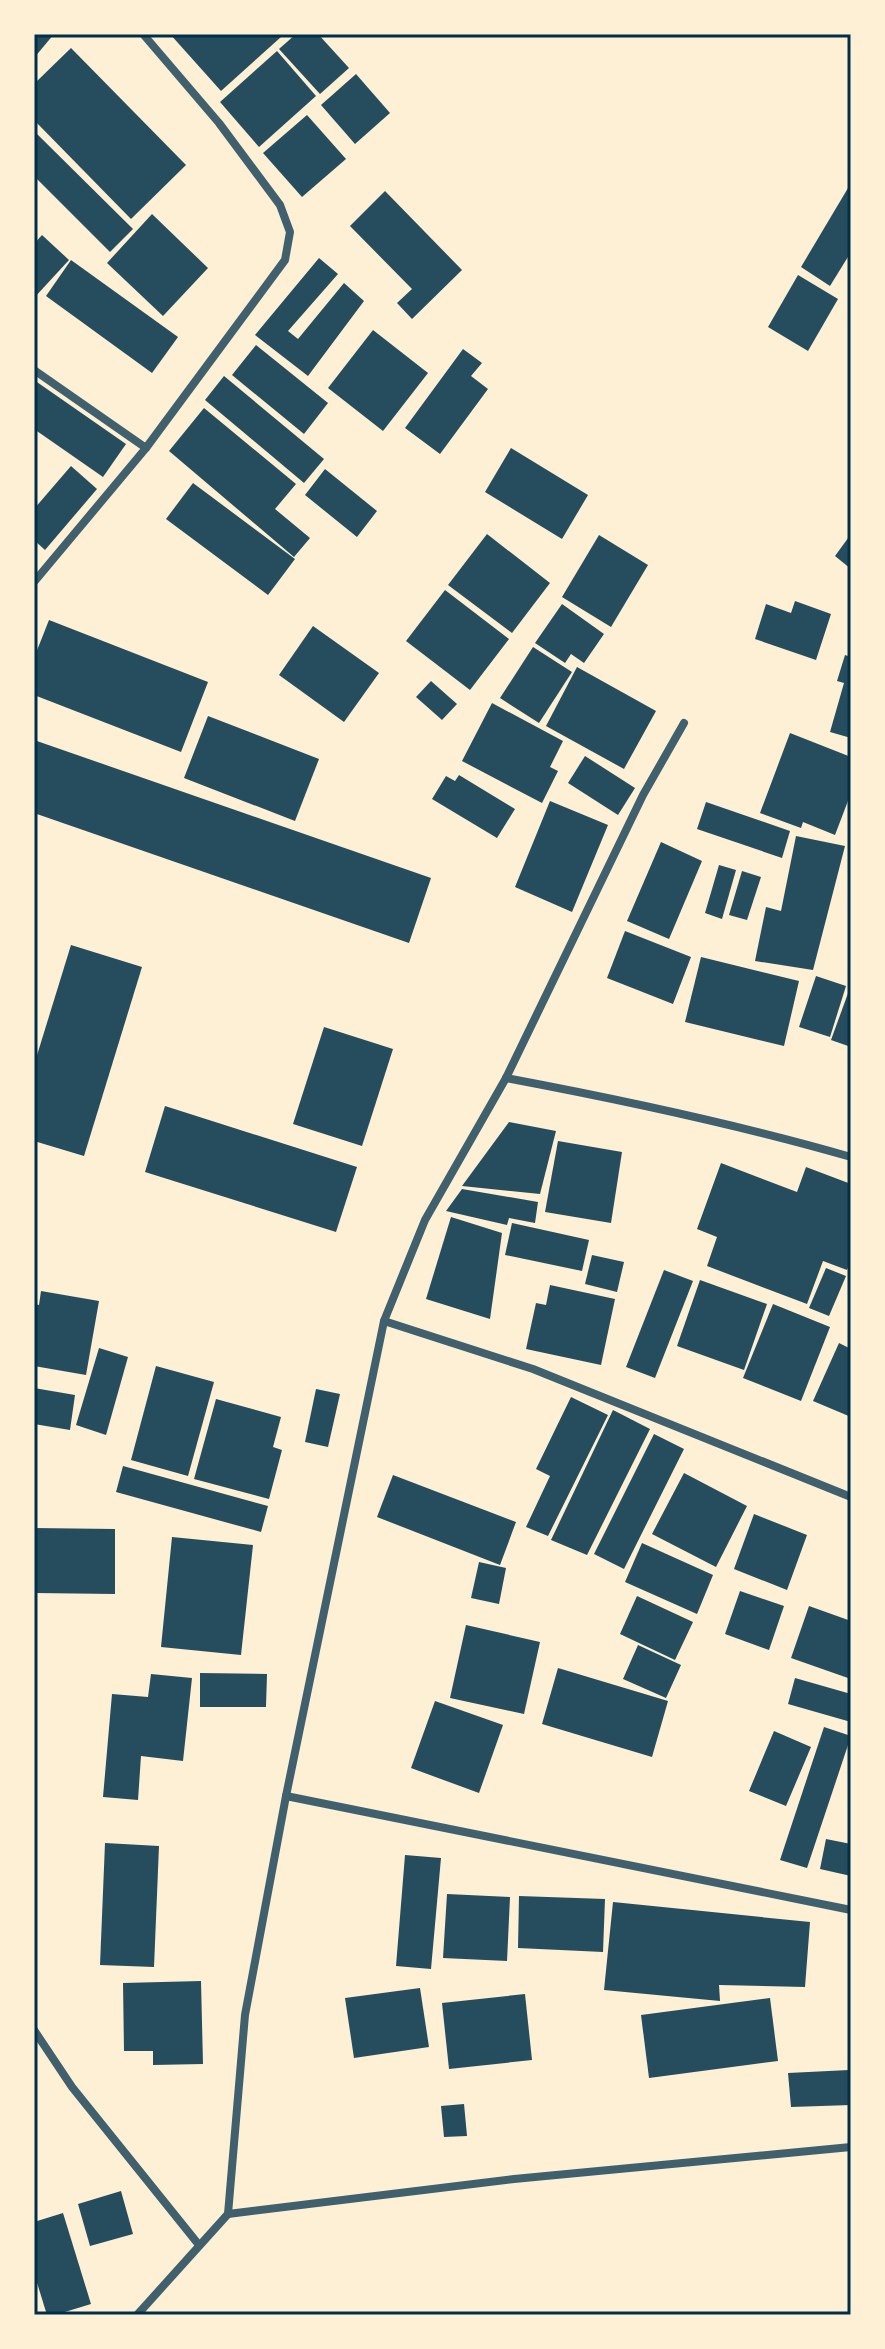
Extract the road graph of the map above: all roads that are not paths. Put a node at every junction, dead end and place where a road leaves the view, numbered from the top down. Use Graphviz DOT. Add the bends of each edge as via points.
graph roads {
  1 [pos="143,34"];
  2 [pos="34,370"];
  3 [pos="146,448"];
  4 [pos="34,582"];
  5 [pos="684,723"];
  6 [pos="506,1078"];
  7 [pos="851,1157"];
  8 [pos="384,1321"];
  9 [pos="851,1497"];
  10 [pos="286,1796"];
  11 [pos="851,1910"];
  12 [pos="34,2030"];
  13 [pos="851,2147"];
  14 [pos="228,2214"];
  15 [pos="199,2245"];
  16 [pos="137,2315"];
  1 -- 3 [label="street" via="280,205 290,232 285,260"];
  2 -- 3 [label="street"];
  3 -- 4 [label="street"];
  5 -- 6 [label="street" via="643,795"];
  6 -- 7 [label="street" via="667,1109"];
  6 -- 8 [label="street" via="425,1220"];
  8 -- 9 [label="street" via="533,1369"];
  8 -- 10 [label="street"];
  10 -- 11 [label="street"];
  10 -- 14 [label="street" via="245,2015"];
  12 -- 15 [label="street" via="72,2087"];
  13 -- 14 [label="street" via="514,2179"];
  14 -- 15 [label="street"];
  15 -- 16 [label="street"];
}
